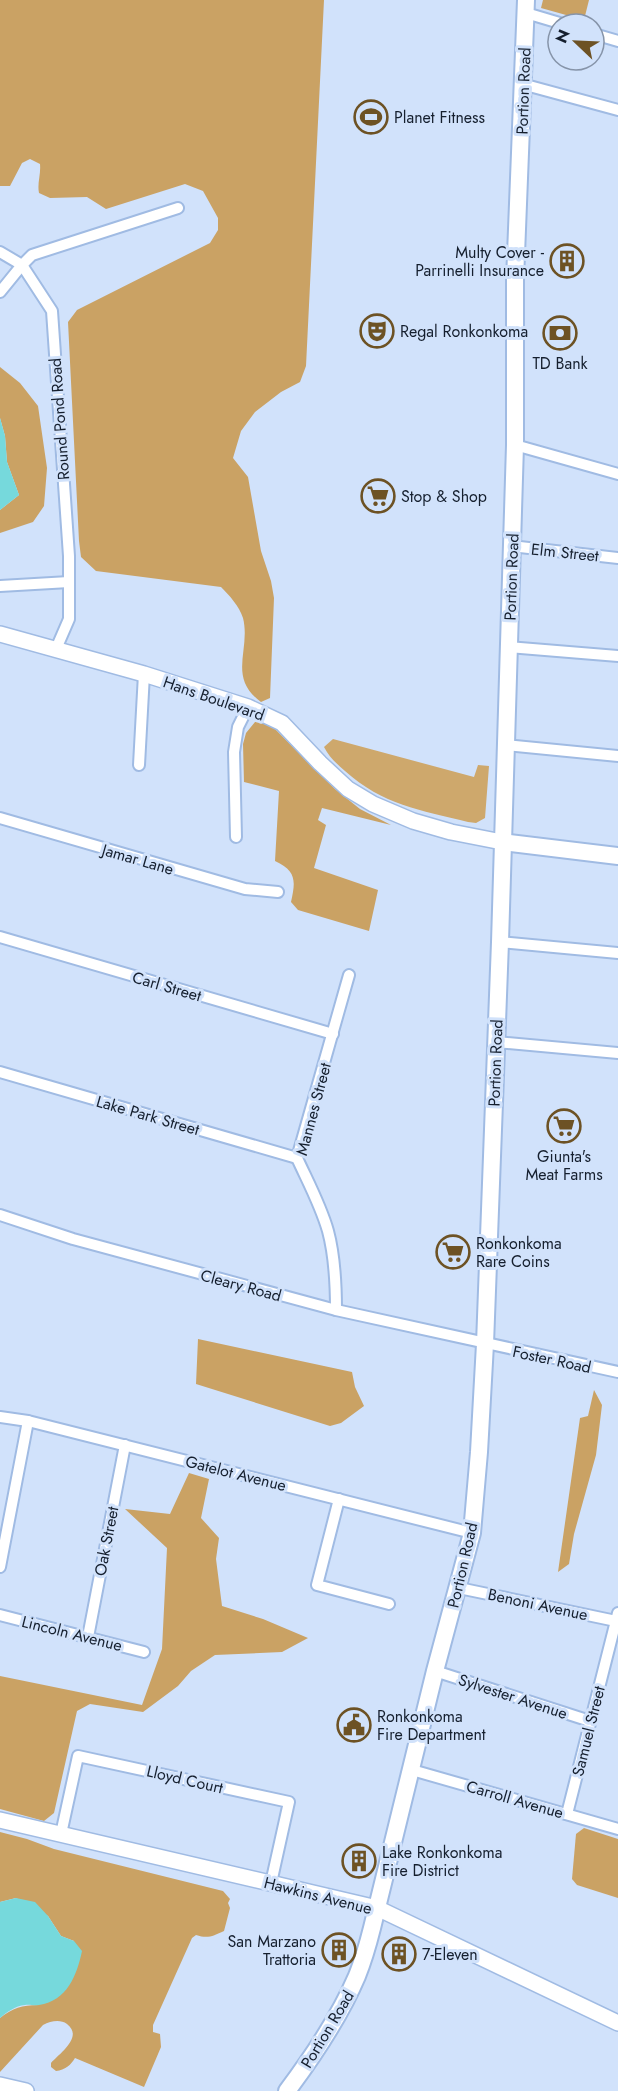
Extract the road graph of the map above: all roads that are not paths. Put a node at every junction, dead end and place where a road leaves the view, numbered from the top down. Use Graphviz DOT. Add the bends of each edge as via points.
graph roads {
  1 [pos="526,6"];
  2 [pos="546,16"];
  3 [pos="522,84"];
  4 [pos="618,110"];
  5 [pos="178,208"];
  6 [pos="0,252"];
  7 [pos="22,265"];
  8 [pos="0,292"];
  9 [pos="515,445"];
  10 [pos="618,474"];
  11 [pos="512,546"];
  12 [pos="618,558"];
  13 [pos="69,582"];
  14 [pos="0,586"];
  15 [pos="0,634"];
  16 [pos="508,647"];
  17 [pos="56,649"];
  18 [pos="618,656"];
  19 [pos="144,675"];
  20 [pos="248,707"];
  21 [pos="505,745"];
  22 [pos="618,756"];
  23 [pos="139,765"];
  24 [pos="0,818"];
  25 [pos="236,837"];
  26 [pos="502,842"];
  27 [pos="618,856"];
  28 [pos="278,892"];
  29 [pos="0,937"];
  30 [pos="500,942"];
  31 [pos="618,953"];
  32 [pos="349,975"];
  33 [pos="333,1034"];
  34 [pos="496,1042"];
  35 [pos="618,1053"];
  36 [pos="0,1072"];
  37 [pos="297,1158"];
  38 [pos="0,1215"];
  39 [pos="336,1310"];
  40 [pos="485,1344"];
  41 [pos="618,1372"];
  42 [pos="0,1417"];
  43 [pos="28,1420"];
  44 [pos="125,1444"];
  45 [pos="339,1499"];
  46 [pos="472,1533"];
  47 [pos="0,1567"];
  48 [pos="459,1588"];
  49 [pos="389,1604"];
  50 [pos="0,1615"];
  51 [pos="617,1617"];
  52 [pos="88,1637"];
  53 [pos="144,1652"];
  54 [pos="435,1671"];
  55 [pos="590,1721"];
  56 [pos="412,1770"];
  57 [pos="567,1814"];
  58 [pos="0,1820"];
  59 [pos="618,1829"];
  60 [pos="61,1834"];
  61 [pos="271,1883"];
  62 [pos="377,1908"];
  63 [pos="618,2024"];
  64 [pos="0,2085"];
  65 [pos="26,2091"];
  66 [pos="287,2091"];
  1 -- 2 [label="street"];
  1 -- 3 [label="main road, Portion Road"];
  3 -- 4 [label="street"];
  3 -- 9 [label="main road, Portion Road" via="515,280"];
  5 -- 7 [label="street" via="32,255"];
  6 -- 7 [label="street, Round Pond Road"];
  7 -- 8 [label="street"];
  7 -- 13 [label="street, Round Pond Road" via="52,311"];
  9 -- 10 [label="street"];
  9 -- 11 [label="main road, Portion Road"];
  11 -- 12 [label="street, Elm Street"];
  11 -- 16 [label="main road, Portion Road"];
  13 -- 14 [label="street"];
  13 -- 17 [label="street, Round Pond Road" via="69,619"];
  15 -- 17 [label="street, Hans Boulevard"];
  16 -- 18 [label="street"];
  16 -- 21 [label="main road, Portion Road"];
  17 -- 19 [label="street, Hans Boulevard"];
  19 -- 20 [label="street, Hans Boulevard"];
  19 -- 23 [label="street"];
  20 -- 25 [label="street" via="238,727 234,752"];
  20 -- 26 [label="street, Hans Boulevard" via="282,723 348,789 373,804 413,821"];
  21 -- 22 [label="street"];
  21 -- 26 [label="main road, Portion Road"];
  24 -- 28 [label="street, Jamar Lane" via="245,889"];
  26 -- 27 [label="main road"];
  26 -- 30 [label="main road, Portion Road"];
  29 -- 33 [label="street, Carl Street"];
  30 -- 31 [label="street"];
  30 -- 34 [label="main road, Portion Road"];
  32 -- 33 [label="street, Mannes Street"];
  33 -- 37 [label="street, Mannes Street"];
  34 -- 35 [label="street"];
  34 -- 40 [label="main road, Portion Road"];
  36 -- 37 [label="street, Lake Park Street"];
  37 -- 39 [label="street, Mannes Street" via="328,1231 336,1273"];
  38 -- 39 [label="street, Cleary Road" via="73,1239"];
  39 -- 40 [label="street, Cleary Road"];
  40 -- 41 [label="street, Foster Road"];
  40 -- 46 [label="main road, Portion Road"];
  42 -- 43 [label="street, Gatelot Avenue"];
  43 -- 44 [label="street, Gatelot Avenue"];
  43 -- 47 [label="street"];
  44 -- 45 [label="street, Gatelot Avenue"];
  44 -- 52 [label="street, Oak Street"];
  45 -- 46 [label="street, Gatelot Avenue"];
  45 -- 49 [label="street" via="317,1585"];
  46 -- 48 [label="main road, Portion Road"];
  48 -- 51 [label="street, Benoni Avenue"];
  48 -- 54 [label="main road, Portion Road"];
  50 -- 52 [label="street, Lincoln Avenue"];
  51 -- 55 [label="street, Samuel Street"];
  52 -- 53 [label="street, Lincoln Avenue"];
  54 -- 55 [label="street, Sylvester Avenue"];
  54 -- 56 [label="main road, Portion Road"];
  55 -- 57 [label="street, Samuel Street"];
  56 -- 57 [label="street, Carroll Avenue"];
  56 -- 62 [label="main road, Portion Road"];
  57 -- 59 [label="street, Carroll Avenue"];
  58 -- 60 [label="street, Hawkins Avenue"];
  60 -- 61 [label="street, Hawkins Avenue"];
  60 -- 61 [label="street, Lloyd Court" via="78,1756 289,1802"];
  61 -- 62 [label="street, Hawkins Avenue"];
  62 -- 63 [label="street, Hawkins Avenue"];
  62 -- 66 [label="main road, Portion Road" via="349,1993"];
  64 -- 65 [label="street"];
}
